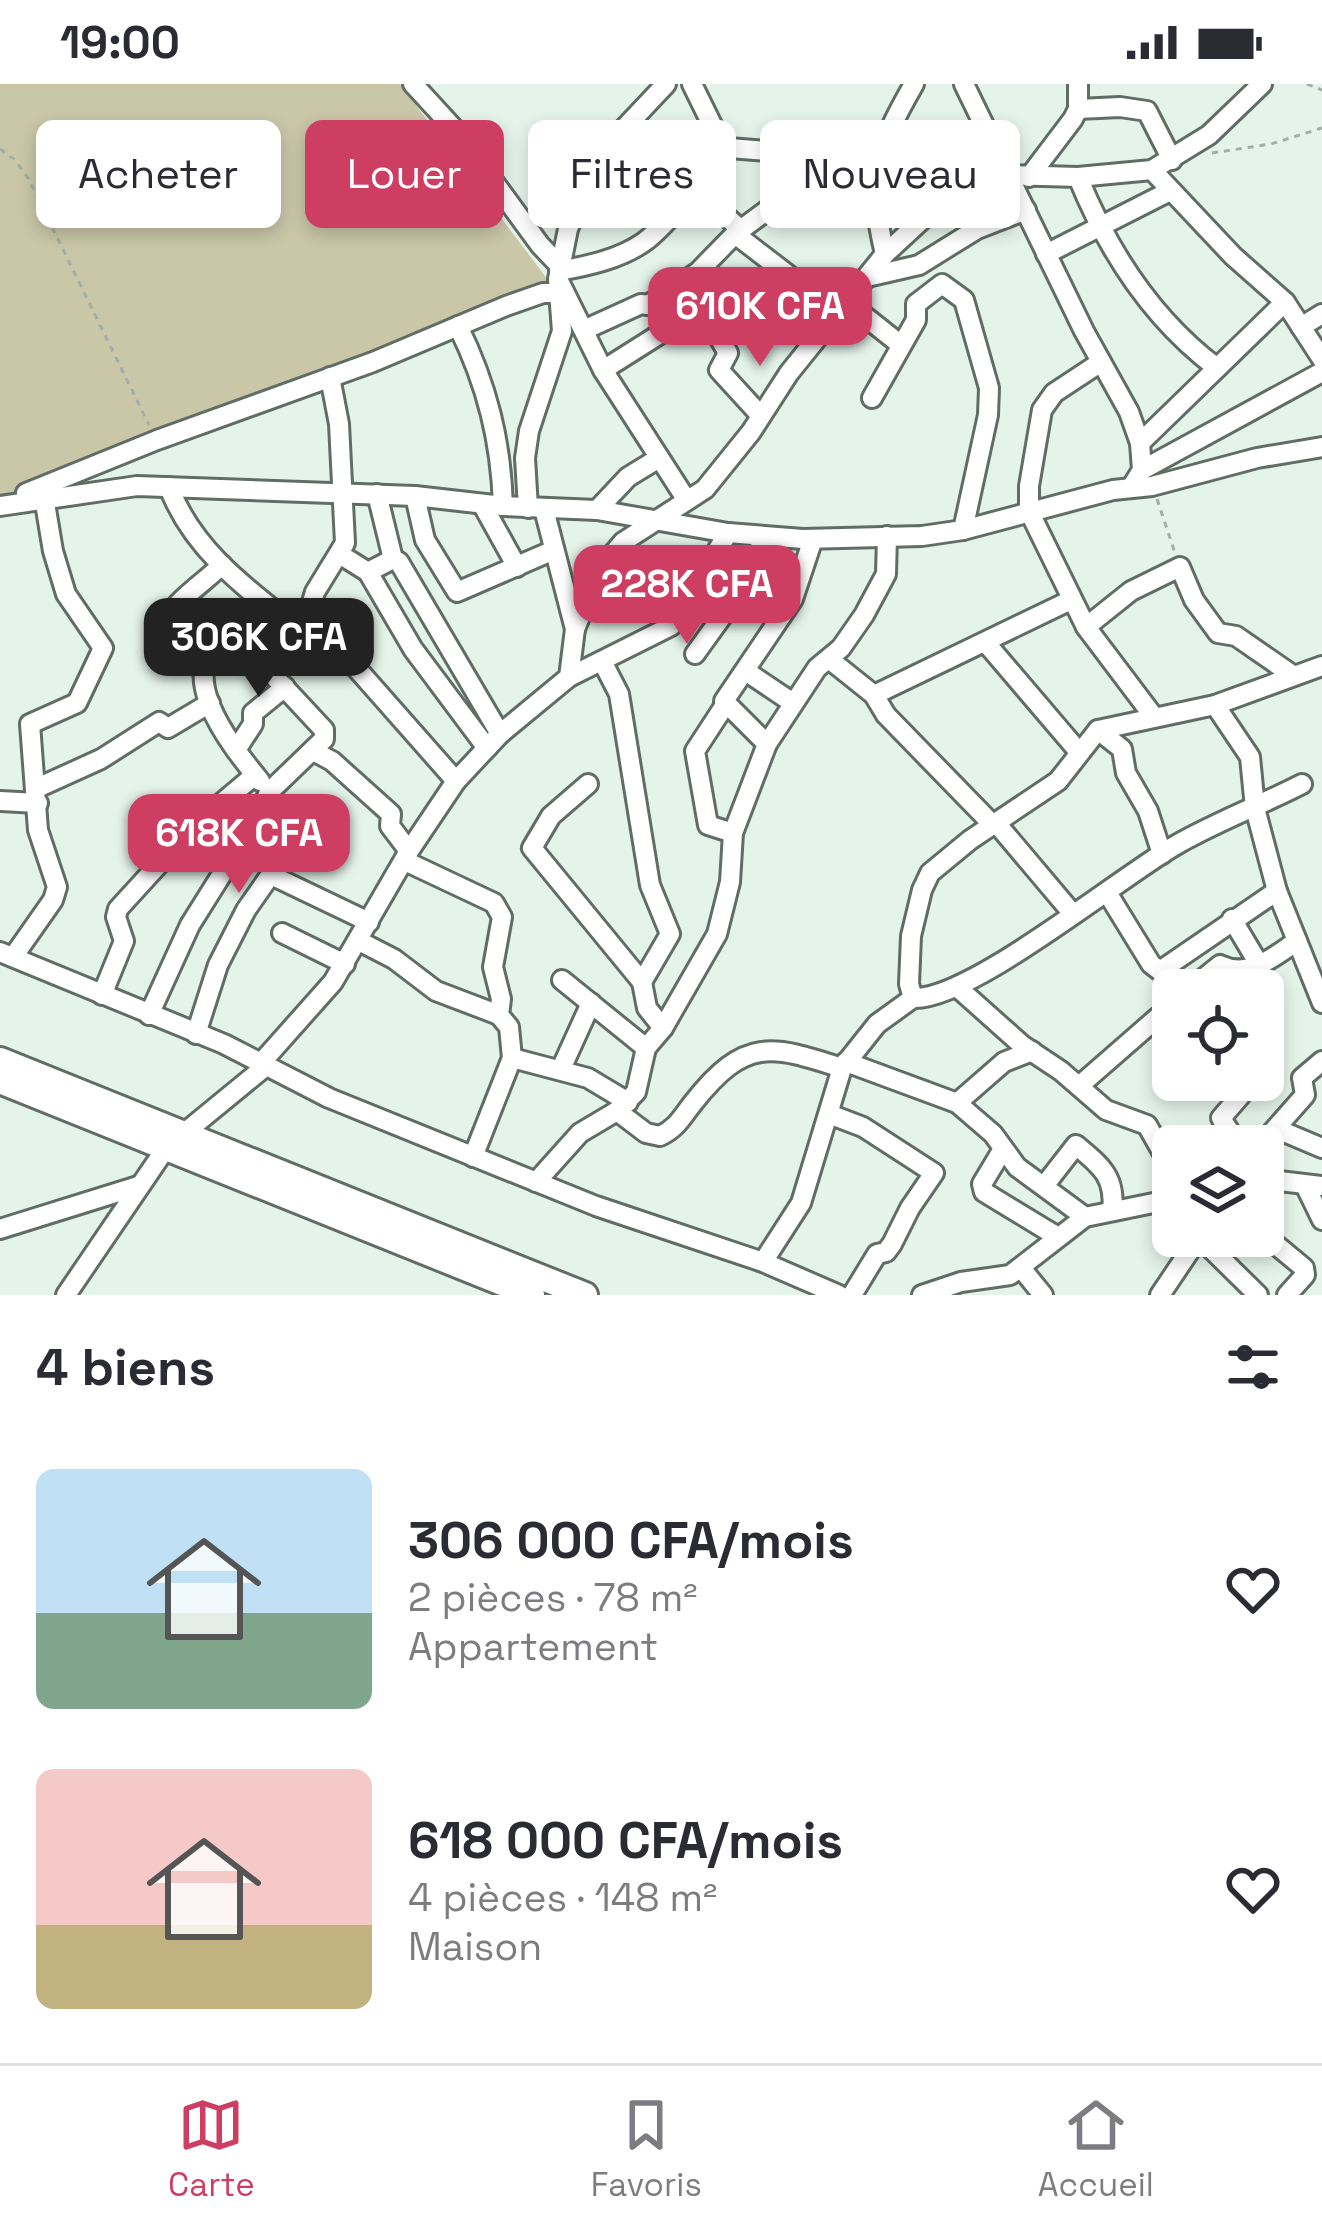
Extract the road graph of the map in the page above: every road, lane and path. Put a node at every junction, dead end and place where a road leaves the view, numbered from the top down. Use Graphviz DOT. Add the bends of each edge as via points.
graph roads {
  1 [pos="413,84"];
  2 [pos="692,84"];
  3 [pos="914,84"];
  4 [pos="964,84"];
  5 [pos="1078,84"];
  6 [pos="1262,84"];
  7 [pos="1307,84"];
  8 [pos="662,85"];
  9 [pos="1322,90"];
  10 [pos="1078,109"];
  11 [pos="712,120"];
  12 [pos="896,120"];
  13 [pos="986,120"];
  14 [pos="1322,128"];
  15 [pos="0,148"];
  16 [pos="1176,158"];
  17 [pos="1152,170"];
  18 [pos="1020,176"];
  19 [pos="1078,177"];
  20 [pos="1170,191"];
  21 [pos="1026,210"];
  22 [pos="760,216"];
  23 [pos="658,228"];
  24 [pos="734,228"];
  25 [pos="879,228"];
  26 [pos="915,228"];
  27 [pos="1100,228"];
  28 [pos="738,232"];
  29 [pos="884,254"];
  30 [pos="1046,254"];
  31 [pos="558,277"];
  32 [pos="867,277"];
  33 [pos="1285,302"];
  34 [pos="844,308"];
  35 [pos="1322,314"];
  36 [pos="458,326"];
  37 [pos="1301,327"];
  38 [pos="586,329"];
  39 [pos="901,344"];
  40 [pos="1322,359"];
  41 [pos="1101,362"];
  42 [pos="1217,368"];
  43 [pos="603,370"];
  44 [pos="1322,372"];
  45 [pos="330,377"];
  46 [pos="872,398"];
  47 [pos="761,416"];
  48 [pos="157,440"];
  49 [pos="1140,443"];
  50 [pos="1322,447"];
  51 [pos="659,458"];
  52 [pos="1142,481"];
  53 [pos="169,487"];
  54 [pos="376,494"];
  55 [pos="342,496"];
  56 [pos="415,496"];
  57 [pos="44,497"];
  58 [pos="686,499"];
  59 [pos="482,504"];
  60 [pos="0,505"];
  61 [pos="503,506"];
  62 [pos="536,508"];
  63 [pos="597,510"];
  64 [pos="1029,511"];
  65 [pos="653,520"];
  66 [pos="963,530"];
  67 [pos="728,532"];
  68 [pos="765,536"];
  69 [pos="887,536"];
  70 [pos="813,539"];
  71 [pos="554,550"];
  72 [pos="341,555"];
  73 [pos="393,560"];
  74 [pos="222,566"];
  75 [pos="517,567"];
  76 [pos="1180,567"];
  77 [pos="368,572"];
  78 [pos="1072,600"];
  79 [pos="276,612"];
  80 [pos="1086,627"];
  81 [pos="575,629"];
  82 [pos="303,632"];
  83 [pos="242,642"];
  84 [pos="986,644"];
  85 [pos="695,654"];
  86 [pos="829,659"];
  87 [pos="602,661"];
  88 [pos="1322,666"];
  89 [pos="202,668"];
  90 [pos="747,672"];
  91 [pos="1292,674"];
  92 [pos="569,677"];
  93 [pos="285,687"];
  94 [pos="874,695"];
  95 [pos="210,703"];
  96 [pos="793,703"];
  97 [pos="725,705"];
  98 [pos="1216,705"];
  99 [pos="1154,717"];
  100 [pos="1098,730"];
  101 [pos="493,741"];
  102 [pos="767,744"];
  103 [pos="236,751"];
  104 [pos="315,752"];
  105 [pos="1078,752"];
  106 [pos="255,775"];
  107 [pos="456,781"];
  108 [pos="588,784"];
  109 [pos="1302,784"];
  110 [pos="269,793"];
  111 [pos="38,796"];
  112 [pos="0,801"];
  113 [pos="1255,808"];
  114 [pos="995,825"];
  115 [pos="733,833"];
  116 [pos="297,837"];
  117 [pos="1162,854"];
  118 [pos="407,856"];
  119 [pos="273,876"];
  120 [pos="214,884"];
  121 [pos="1277,891"];
  122 [pos="1108,894"];
  123 [pos="250,902"];
  124 [pos="1073,914"];
  125 [pos="1232,919"];
  126 [pos="369,922"];
  127 [pos="282,933"];
  128 [pos="670,937"];
  129 [pos="1298,940"];
  130 [pos="359,941"];
  131 [pos="707,953"];
  132 [pos="7,955"];
  133 [pos="1314,955"];
  134 [pos="345,964"];
  135 [pos="1260,966"];
  136 [pos="1247,969"];
  137 [pos="562,980"];
  138 [pos="642,982"];
  139 [pos="957,987"];
  140 [pos="102,995"];
  141 [pos="913,998"];
  142 [pos="591,1003"];
  143 [pos="1322,1003"];
  144 [pos="149,1015"];
  145 [pos="499,1015"];
  146 [pos="663,1028"];
  147 [pos="1152,1028"];
  148 [pos="196,1034"];
  149 [pos="646,1048"];
  150 [pos="1032,1051"];
  151 [pos="512,1058"];
  152 [pos="0,1060"];
  153 [pos="1322,1061"];
  154 [pos="264,1065"];
  155 [pos="844,1065"];
  156 [pos="561,1069"];
  157 [pos="0,1081"];
  158 [pos="1079,1086"];
  159 [pos="1236,1101"];
  160 [pos="957,1103"];
  161 [pos="622,1107"];
  162 [pos="830,1114"];
  163 [pos="1226,1125"];
  164 [pos="1280,1125"];
  165 [pos="1284,1132"];
  166 [pos="1152,1134"];
  167 [pos="174,1141"];
  168 [pos="1322,1148"];
  169 [pos="1003,1149"];
  170 [pos="473,1156"];
  171 [pos="536,1182"];
  172 [pos="1284,1182"];
  173 [pos="138,1186"];
  174 [pos="1044,1186"];
  175 [pos="1314,1186"];
  176 [pos="1152,1204"];
  177 [pos="1112,1211"];
  178 [pos="1085,1217"];
  179 [pos="1322,1220"];
  180 [pos="0,1229"];
  181 [pos="1058,1237"];
  182 [pos="1284,1252"];
  183 [pos="1185,1257"];
  184 [pos="1219,1257"];
  185 [pos="763,1262"];
  186 [pos="1021,1268"];
  187 [pos="66,1295"];
  188 [pos="532,1295"];
  189 [pos="584,1295"];
  190 [pos="839,1295"];
  191 [pos="852,1295"];
  192 [pos="922,1295"];
  193 [pos="1042,1295"];
  194 [pos="1160,1295"];
  195 [pos="1258,1295"];
  196 [pos="1287,1295"];
  1 -- 31 [label="street" via="458,133"];
  2 -- 11 [label="street"];
  3 -- 12 [label="street"];
  4 -- 13 [label="street"];
  5 -- 10 [label="street"];
  6 -- 16 [label="street"];
  7 -- 9 [label="path"];
  8 -- 31 [label="street" via="600,154 568,229"];
  10 -- 16 [label="street" via="1148,111"];
  10 -- 18 [label="street"];
  14 -- 16 [label="path"];
  15 -- 48 [label="path" via="28,178"];
  16 -- 17 [label="street"];
  17 -- 19 [label="street"];
  17 -- 20 [label="street"];
  18 -- 19 [label="street"];
  18 -- 21 [label="street"];
  19 -- 27 [label="street"];
  20 -- 27 [label="street"];
  20 -- 33 [label="street"];
  21 -- 30 [label="street"];
  21 -- 32 [label="street" via="919,266"];
  22 -- 28 [label="street"];
  23 -- 31 [label="street" via="642,244"];
  24 -- 28 [label="street"];
  25 -- 29 [label="street"];
  26 -- 29 [label="street"];
  27 -- 30 [label="street"];
  27 -- 42 [label="street" via="1177,335"];
  28 -- 34 [label="street"];
  28 -- 38 [label="street" via="648,305"];
  29 -- 32 [label="street"];
  30 -- 41 [label="street"];
  31 -- 36 [label="street" via="543,293"];
  31 -- 38 [label="street"];
  31 -- 62 [label="street" via="562,332 525,458"];
  32 -- 34 [label="street"];
  33 -- 37 [label="street"];
  33 -- 42 [label="street"];
  34 -- 39 [label="street"];
  34 -- 47 [label="street"];
  35 -- 37 [label="street"];
  36 -- 45 [label="street"];
  36 -- 61 [label="street" via="494,417"];
  37 -- 40 [label="street"];
  38 -- 43 [label="street"];
  39 -- 46 [label="street"];
  39 -- 66 [label="street" via="916,304 942,284 962,296 988,388"];
  41 -- 49 [label="street"];
  41 -- 64 [label="street" via="1042,410"];
  42 -- 49 [label="street"];
  43 -- 47 [label="street" via="671,327 707,317 728,353 718,370"];
  43 -- 51 [label="street"];
  44 -- 52 [label="street"];
  45 -- 48 [label="street"];
  45 -- 55 [label="street"];
  47 -- 58 [label="street" via="705,489"];
  48 -- 60 [label="street"];
  49 -- 52 [label="street"];
  50 -- 52 [label="street"];
  51 -- 58 [label="street"];
  51 -- 63 [label="street"];
  52 -- 64 [label="street"];
  52 -- 76 [label="path"];
  53 -- 55 [label="street"];
  53 -- 57 [label="street"];
  53 -- 74 [label="street" via="186,525"];
  54 -- 55 [label="street"];
  54 -- 56 [label="street"];
  54 -- 73 [label="street"];
  55 -- 72 [label="street"];
  56 -- 59 [label="street"];
  56 -- 75 [label="street" via="425,540 458,592"];
  57 -- 60 [label="street"];
  57 -- 111 [label="street" via="66,594 103,648 77,703 30,724"];
  58 -- 65 [label="street"];
  59 -- 61 [label="street"];
  59 -- 75 [label="street"];
  61 -- 62 [label="street"];
  62 -- 63 [label="street"];
  62 -- 71 [label="street"];
  63 -- 65 [label="street"];
  64 -- 66 [label="street"];
  64 -- 78 [label="street"];
  65 -- 67 [label="street"];
  65 -- 81 [label="street" via="600,568"];
  66 -- 69 [label="street"];
  67 -- 68 [label="street"];
  67 -- 87 [label="street" via="670,626"];
  68 -- 70 [label="street"];
  68 -- 85 [label="street"];
  69 -- 70 [label="street"];
  69 -- 86 [label="street" via="886,574"];
  70 -- 90 [label="street" via="802,582"];
  71 -- 75 [label="street"];
  71 -- 81 [label="street"];
  72 -- 77 [label="street"];
  72 -- 82 [label="street" via="315,592"];
  73 -- 77 [label="street"];
  73 -- 101 [label="street"];
  74 -- 79 [label="street"];
  74 -- 89 [label="street" via="167,621 175,652"];
  76 -- 80 [label="street" via="1130,591"];
  76 -- 91 [label="street" via="1217,633 1236,636"];
  77 -- 101 [label="street" via="412,649"];
  78 -- 80 [label="street"];
  78 -- 84 [label="street"];
  79 -- 82 [label="street"];
  79 -- 83 [label="street"];
  80 -- 99 [label="street"];
  81 -- 92 [label="street"];
  82 -- 107 [label="street" via="338,662 351,662"];
  83 -- 89 [label="street" via="222,637"];
  83 -- 93 [label="street"];
  84 -- 94 [label="street"];
  84 -- 105 [label="street"];
  86 -- 94 [label="street"];
  86 -- 96 [label="street"];
  87 -- 92 [label="street"];
  87 -- 128 [label="street" via="624,714 647,872"];
  88 -- 91 [label="street"];
  89 -- 95 [label="street"];
  90 -- 96 [label="street"];
  90 -- 97 [label="street"];
  91 -- 98 [label="street"];
  92 -- 101 [label="street"];
  93 -- 103 [label="street" via="252,714"];
  93 -- 104 [label="street" via="324,730"];
  94 -- 114 [label="street"];
  95 -- 103 [label="street"];
  95 -- 111 [label="street" via="168,728 158,722"];
  96 -- 102 [label="street"];
  97 -- 102 [label="street"];
  97 -- 115 [label="street" via="695,752 708,826"];
  98 -- 99 [label="street"];
  98 -- 113 [label="street" via="1250,757"];
  99 -- 100 [label="street"];
  100 -- 105 [label="street"];
  100 -- 117 [label="street" via="1122,749"];
  101 -- 107 [label="street"];
  102 -- 115 [label="street"];
  103 -- 106 [label="street"];
  104 -- 110 [label="street"];
  104 -- 118 [label="street" via="391,814"];
  105 -- 114 [label="street" via="1058,781"];
  106 -- 110 [label="street"];
  106 -- 140 [label="street" via="118,909 123,945"];
  107 -- 118 [label="street"];
  108 -- 138 [label="street" via="551,816 532,848"];
  109 -- 113 [label="street"];
  110 -- 120 [label="street"];
  111 -- 112 [label="street"];
  111 -- 132 [label="street" via="38,830 57,887"];
  113 -- 117 [label="street"];
  113 -- 121 [label="street"];
  114 -- 124 [label="street"];
  114 -- 141 [label="street" via="930,872 909,965"];
  115 -- 131 [label="street" via="722,920"];
  116 -- 119 [label="street"];
  117 -- 122 [label="street"];
  118 -- 126 [label="street"];
  118 -- 145 [label="street" via="500,911 493,967"];
  119 -- 123 [label="street"];
  119 -- 126 [label="street"];
  120 -- 123 [label="street"];
  120 -- 144 [label="street"];
  121 -- 125 [label="street"];
  121 -- 129 [label="street"];
  122 -- 124 [label="street"];
  122 -- 125 [label="street" via="1156,970"];
  123 -- 148 [label="street"];
  124 -- 139 [label="street"];
  125 -- 135 [label="street"];
  126 -- 130 [label="street"];
  127 -- 134 [label="street"];
  128 -- 131 [label="street"];
  128 -- 138 [label="street"];
  129 -- 133 [label="street"];
  129 -- 135 [label="street"];
  130 -- 134 [label="street"];
  130 -- 145 [label="street" via="436,991"];
  131 -- 146 [label="street"];
  132 -- 140 [label="street"];
  133 -- 143 [label="street"];
  134 -- 154 [label="street"];
  135 -- 136 [label="street"];
  137 -- 142 [label="street"];
  138 -- 146 [label="street" via="647,1008"];
  139 -- 141 [label="street"];
  139 -- 150 [label="street"];
  140 -- 144 [label="street"];
  141 -- 155 [label="street" via="877,1024"];
  142 -- 149 [label="street"];
  142 -- 156 [label="street"];
  144 -- 148 [label="street"];
  145 -- 151 [label="street"];
  146 -- 149 [label="street"];
  147 -- 158 [label="street"];
  148 -- 154 [label="street"];
  149 -- 161 [label="street" via="640,1080"];
  150 -- 158 [label="street"];
  150 -- 160 [label="street" via="1004,1062"];
  151 -- 156 [label="street"];
  151 -- 170 [label="street"];
  152 -- 167 [label="main road"];
  153 -- 164 [label="street" via="1302,1078 1305,1095"];
  154 -- 167 [label="street"];
  154 -- 170 [label="street"];
  155 -- 160 [label="street"];
  155 -- 161 [label="street" via="785,1049 744,1057 660,1136 646,1133"];
  155 -- 162 [label="street"];
  156 -- 161 [label="street" via="588,1078"];
  157 -- 167 [label="main road"];
  158 -- 166 [label="street"];
  159 -- 163 [label="street" via="1221,1118"];
  160 -- 169 [label="street"];
  161 -- 171 [label="street" via="580,1133"];
  162 -- 185 [label="street" via="801,1203"];
  162 -- 191 [label="street" via="934,1173"];
  165 -- 168 [label="street"];
  167 -- 173 [label="street"];
  167 -- 188 [label="main road"];
  167 -- 189 [label="main road"];
  169 -- 174 [label="street"];
  169 -- 181 [label="street" via="982,1188"];
  170 -- 171 [label="street"];
  171 -- 185 [label="street"];
  172 -- 175 [label="street"];
  173 -- 180 [label="street"];
  173 -- 187 [label="street"];
  174 -- 177 [label="street" via="1076,1145 1108,1176"];
  174 -- 178 [label="street"];
  175 -- 179 [label="street"];
  176 -- 177 [label="street"];
  177 -- 178 [label="street"];
  178 -- 181 [label="street"];
  181 -- 186 [label="street"];
  182 -- 196 [label="street" via="1306,1271"];
  183 -- 194 [label="street"];
  184 -- 195 [label="street"];
  185 -- 190 [label="street"];
  186 -- 192 [label="street"];
  186 -- 193 [label="street"];
}
